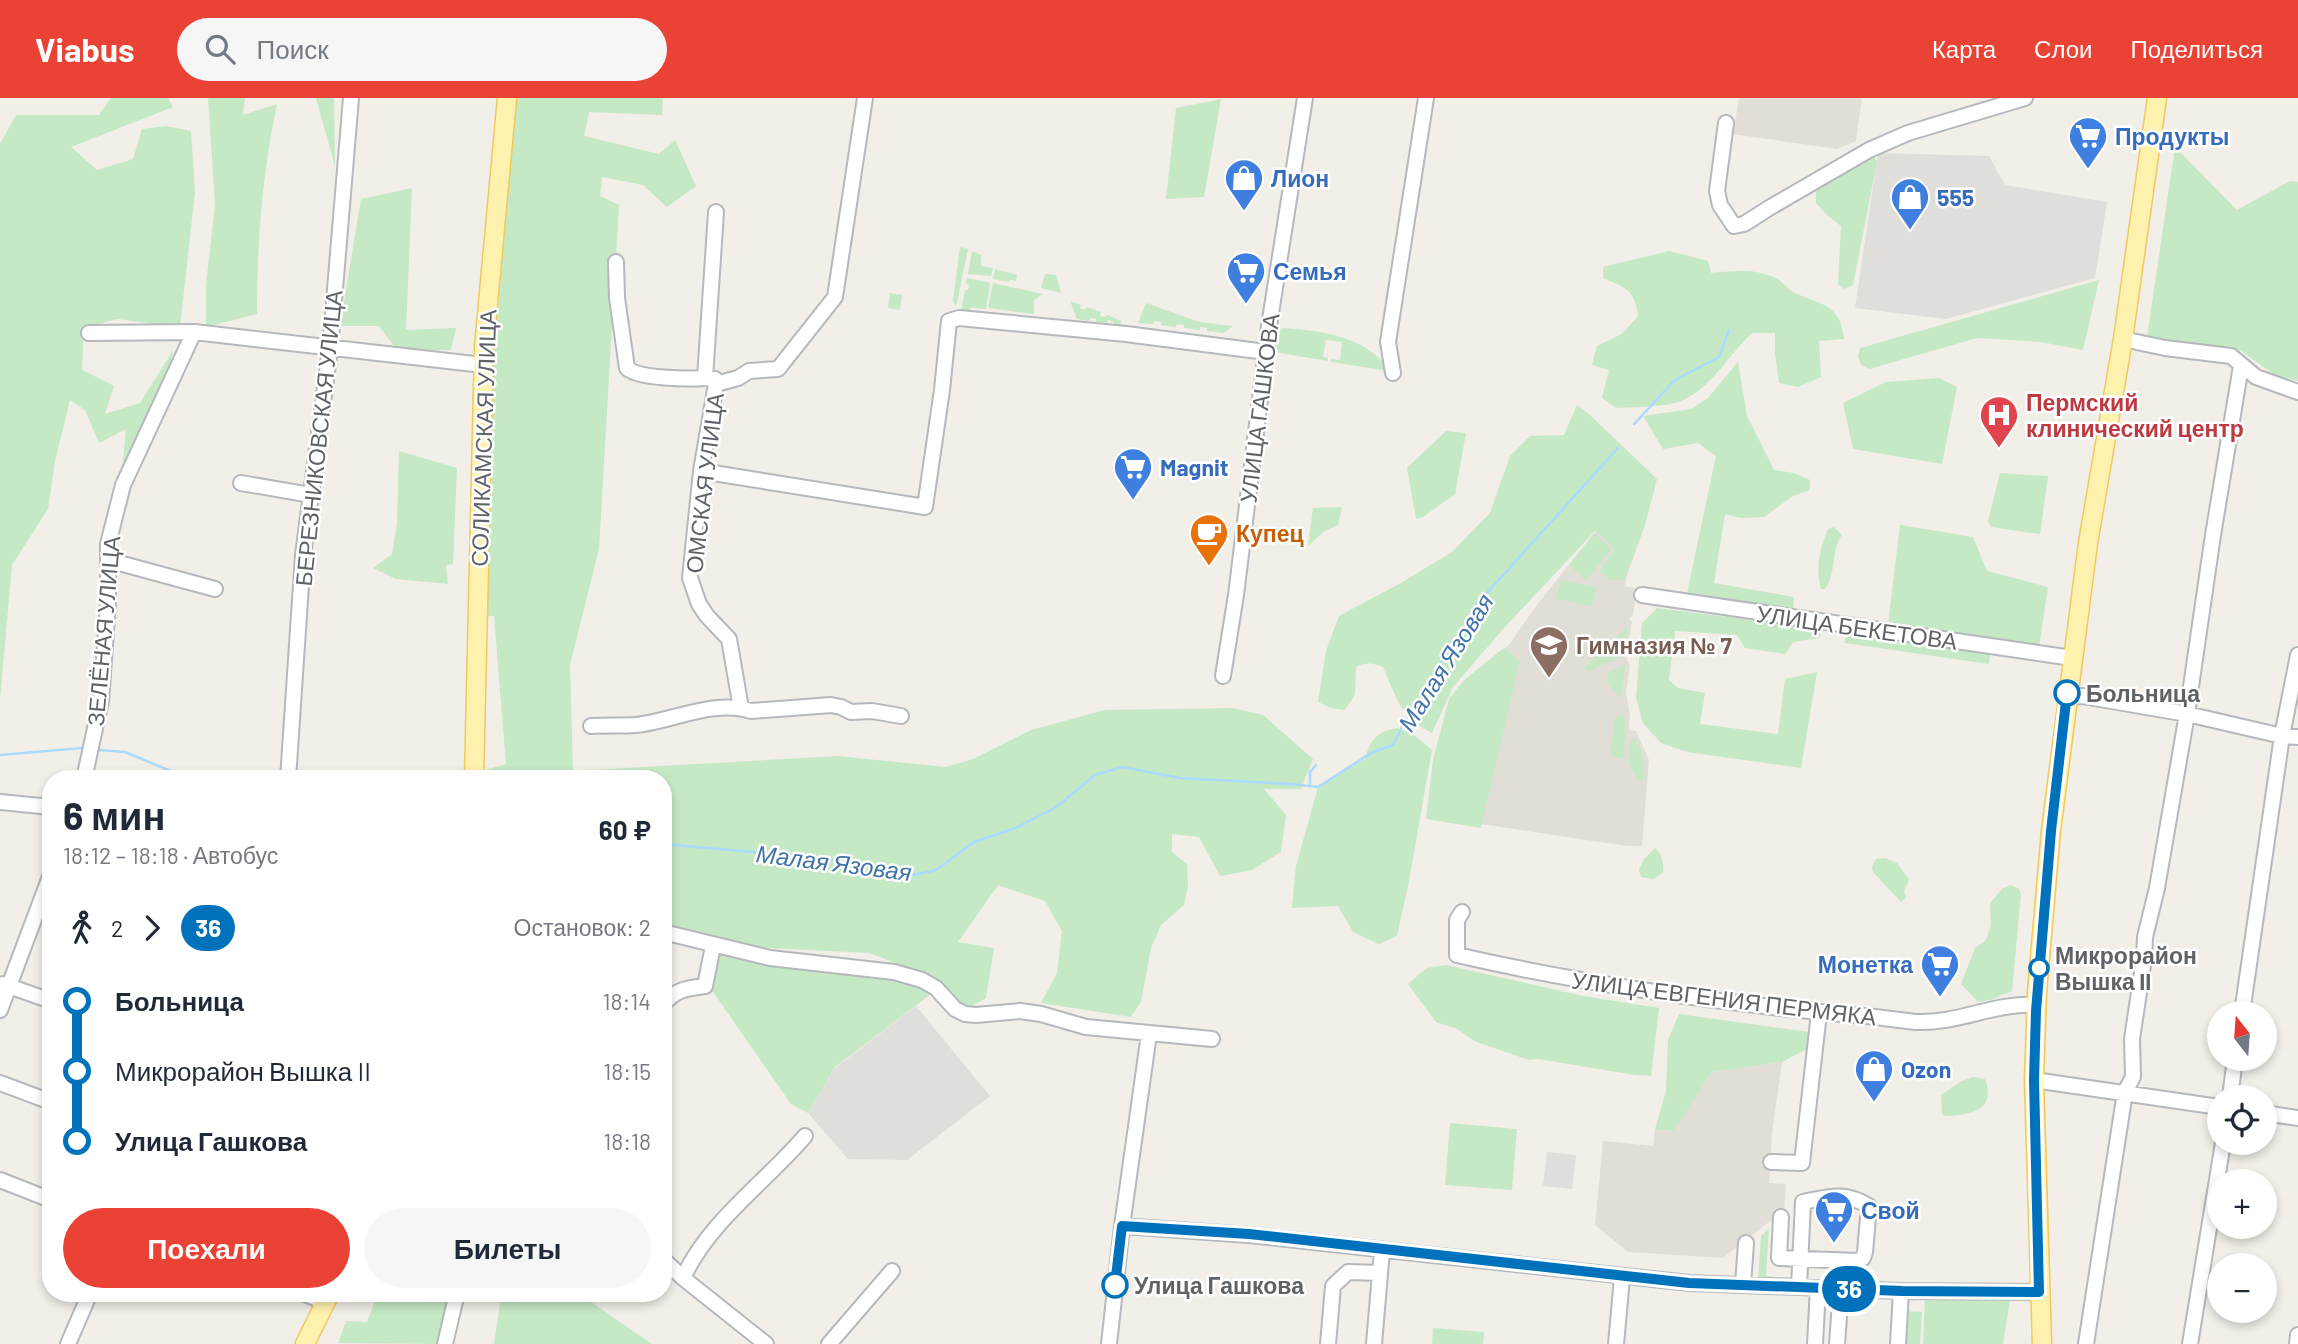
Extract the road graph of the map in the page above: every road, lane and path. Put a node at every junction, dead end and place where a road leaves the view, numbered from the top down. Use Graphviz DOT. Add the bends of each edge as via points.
graph roads {
  1 [pos="351,98"];
  2 [pos="507,98"];
  3 [pos="865,98"];
  4 [pos="1305,98"];
  5 [pos="1426,98"];
  6 [pos="2025,98"];
  7 [pos="2157,98"];
  8 [pos="1726,123"];
  9 [pos="716,212"];
  10 [pos="616,262"];
  11 [pos="194,332"];
  12 [pos="89,333"];
  13 [pos="2123,339"];
  14 [pos="330,349"];
  15 [pos="1266,352"];
  16 [pos="483,365"];
  17 [pos="2241,366"];
  18 [pos="1394,373"];
  19 [pos="711,381"];
  20 [pos="2298,392"];
  21 [pos="701,471"];
  22 [pos="241,484"];
  23 [pos="311,495"];
  24 [pos="108,561"];
  25 [pos="215,589"];
  26 [pos="1642,595"];
  27 [pos="2298,656"];
  28 [pos="2072,659"];
  29 [pos="1223,676"];
  30 [pos="2066,697"];
  31 [pos="741,708"];
  32 [pos="2187,714"];
  33 [pos="901,716"];
  34 [pos="591,726"];
  35 [pos="2282,736"];
  36 [pos="2298,737"];
  37 [pos="86,770"];
  38 [pos="289,770"];
  39 [pos="474,770"];
  40 [pos="0,802"];
  41 [pos="42,806"];
  42 [pos="42,907"];
  43 [pos="1462,912"];
  44 [pos="672,935"];
  45 [pos="713,946"];
  46 [pos="4,985"];
  47 [pos="672,995"];
  48 [pos="42,998"];
  49 [pos="2244,1001"];
  50 [pos="2037,1004"];
  51 [pos="0,1010"];
  52 [pos="1819,1013"];
  53 [pos="1149,1034"];
  54 [pos="1212,1039"];
  55 [pos="2034,1080"];
  56 [pos="0,1083"];
  57 [pos="2125,1092"];
  58 [pos="42,1099"];
  59 [pos="2207,1105"];
  60 [pos="2277,1115"];
  61 [pos="2298,1118"];
  62 [pos="804,1136"];
  63 [pos="2220,1155"];
  64 [pos="1771,1162"];
  65 [pos="0,1180"];
  66 [pos="42,1196"];
  67 [pos="1781,1217"];
  68 [pos="1122,1226"];
  69 [pos="1746,1243"];
  70 [pos="1382,1250"];
  71 [pos="1801,1260"];
  72 [pos="672,1268"];
  73 [pos="892,1271"];
  74 [pos="1380,1273"];
  75 [pos="683,1278"];
  76 [pos="1622,1278"];
  77 [pos="1743,1285"];
  78 [pos="1799,1287"];
  79 [pos="1818,1288"];
  80 [pos="1841,1289"];
  81 [pos="1902,1291"];
  82 [pos="2039,1292"];
  83 [pos="86,1302"];
  84 [pos="326,1302"];
  85 [pos="455,1302"];
  86 [pos="2298,1335"];
  87 [pos="68,1344"];
  88 [pos="305,1344"];
  89 [pos="445,1344"];
  90 [pos="766,1344"];
  91 [pos="829,1344"];
  92 [pos="1109,1344"];
  93 [pos="1328,1344"];
  94 [pos="1374,1344"];
  95 [pos="1616,1344"];
  96 [pos="1815,1344"];
  97 [pos="1837,1344"];
  98 [pos="1898,1344"];
  99 [pos="2042,1344"];
  100 [pos="2086,1344"];
  101 [pos="2190,1344"];
  102 [pos="2297,1344"];
  1 -- 14 [label="street, БЕРЕЗНИКОВСКАЯ УЛИЦА"];
  2 -- 16 [label="main road, СОЛИКАМСКАЯ УЛИЦА"];
  3 -- 19 [label="street" via="835,297 778,369"];
  4 -- 15 [label="street, УЛИЦА ГАШКОВА"];
  5 -- 18 [label="street" via="1388,342"];
  6 -- 8 [label="street" via="1870,150 1734,226 1717,191"];
  7 -- 13 [label="main road"];
  9 -- 19 [label="street, ОМСКАЯ УЛИЦА"];
  10 -- 19 [label="street" via="627,368 635,374"];
  11 -- 12 [label="street"];
  11 -- 14 [label="street"];
  11 -- 24 [label="street, ЗЕЛЁНАЯ УЛИЦА" via="123,485"];
  13 -- 17 [label="street" via="2231,356"];
  13 -- 28 [label="main road"];
  14 -- 16 [label="street"];
  14 -- 23 [label="street, БЕРЕЗНИКОВСКАЯ УЛИЦА"];
  15 -- 21 [label="street" via="959,318 948,321 925,507"];
  15 -- 29 [label="street, УЛИЦА ГАШКОВА"];
  16 -- 39 [label="main road, СОЛИКАМСКАЯ УЛИЦА"];
  17 -- 20 [label="street" via="2256,377"];
  17 -- 32 [label="street"];
  19 -- 21 [label="street, ОМСКАЯ УЛИЦА"];
  21 -- 31 [label="street, ОМСКАЯ УЛИЦА" via="690,578 699,604 729,639"];
  22 -- 23 [label="street"];
  23 -- 38 [label="street, БЕРЕЗНИКОВСКАЯ УЛИЦА"];
  24 -- 25 [label="street"];
  24 -- 37 [label="street, ЗЕЛЁНАЯ УЛИЦА" via="101,701"];
  26 -- 28 [label="street, УЛИЦА БЕКЕТОВА"];
  27 -- 35 [label="street"];
  28 -- 30 [label="main road"];
  30 -- 32 [label="street"];
  30 -- 50 [label="main road"];
  31 -- 33 [label="street" via="831,705 851,712"];
  31 -- 34 [label="street" via="717,708 636,725"];
  32 -- 35 [label="street"];
  32 -- 57 [label="street" via="2145,937 2132,1039 2133,1077"];
  35 -- 36 [label="street"];
  35 -- 49 [label="street"];
  40 -- 41 [label="street"];
  42 -- 46 [label="street"];
  43 -- 52 [label="street, УЛИЦА ЕВГЕНИЯ ПЕРМЯКА" via="1457,920 1457,955 1680,996"];
  44 -- 45 [label="street"];
  45 -- 47 [label="street" via="705,986"];
  45 -- 53 [label="street" via="770,958 894,972 936,988 965,1014 1020,1011 1086,1027"];
  46 -- 48 [label="street"];
  46 -- 51 [label="street"];
  50 -- 52 [label="street, УЛИЦА ЕВГЕНИЯ ПЕРМЯКА" via="2018,1003 1948,1021"];
  50 -- 55 [label="main road"];
  52 -- 64 [label="street" via="1802,1163"];
  53 -- 54 [label="street"];
  53 -- 68 [label="street"];
  55 -- 57 [label="street"];
  55 -- 82 [label="main road"];
  56 -- 58 [label="street"];
  57 -- 59 [label="street"];
  57 -- 100 [label="street"];
  60 -- 61 [label="street"];
  62 -- 75 [label="street" via="693,1256"];
  63 -- 101 [label="street"];
  65 -- 66 [label="street"];
  67 -- 71 [label="street" via="1779,1258"];
  68 -- 70 [label="street" via="1249,1234"];
  68 -- 92 [label="street"];
  69 -- 77 [label="street"];
  70 -- 74 [label="street"];
  70 -- 76 [label="street"];
  71 -- 71 [label="street" via="1803,1202 1853,1197 1868,1206 1863,1258"];
  71 -- 78 [label="street"];
  72 -- 75 [label="street"];
  73 -- 91 [label="street"];
  74 -- 93 [label="street" via="1348,1272 1333,1286"];
  74 -- 94 [label="street"];
  75 -- 90 [label="street"];
  76 -- 77 [label="street"];
  76 -- 95 [label="street"];
  77 -- 78 [label="street"];
  78 -- 79 [label="street"];
  79 -- 80 [label="street"];
  79 -- 96 [label="street"];
  80 -- 81 [label="street"];
  80 -- 97 [label="street"];
  81 -- 82 [label="street"];
  81 -- 98 [label="street"];
  82 -- 99 [label="main road"];
  83 -- 87 [label="street"];
  84 -- 88 [label="main road"];
  85 -- 89 [label="street"];
  86 -- 102 [label="street"];
}
